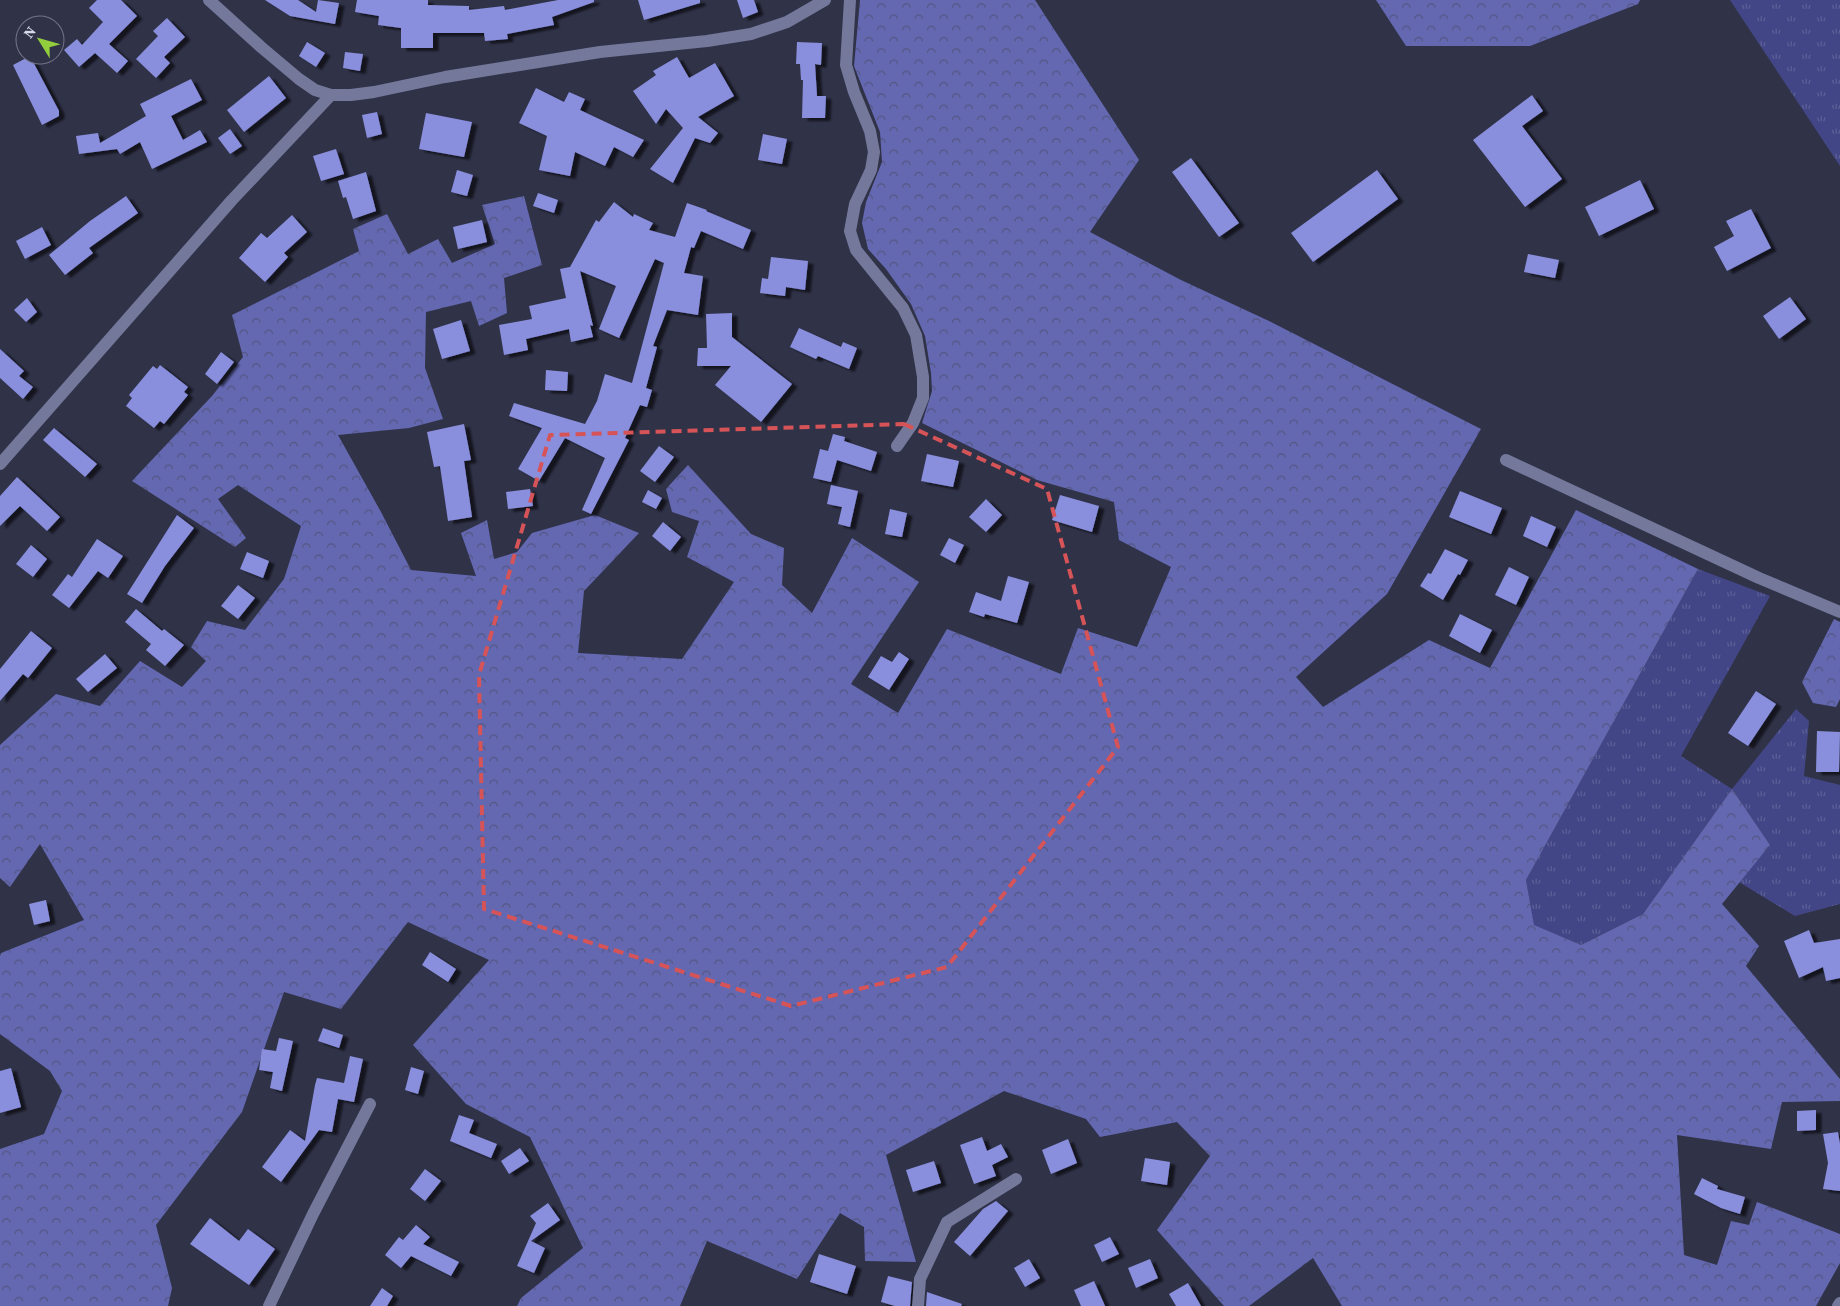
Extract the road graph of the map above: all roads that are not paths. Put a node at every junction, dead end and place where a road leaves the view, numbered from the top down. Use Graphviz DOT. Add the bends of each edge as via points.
graph roads {
  1 [pos="209,0"];
  2 [pos="825,0"];
  3 [pos="850,0"];
  4 [pos="331,95"];
  5 [pos="897,446"];
  6 [pos="1506,460"];
  7 [pos="0,464"];
  8 [pos="1840,612"];
  9 [pos="370,1104"];
  10 [pos="1016,1178"];
  11 [pos="1840,1303"];
  12 [pos="270,1306"];
  13 [pos="918,1306"];
  14 [pos="1838,1306"];
  1 -- 4 [label="street" via="298,79"];
  2 -- 4 [label="street" via="787,22 751,34 707,42 600,52 374,92"];
  3 -- 5 [label="street" via="846,65 870,131 874,152 855,204 850,231 856,250 903,308 916,334 923,377 923,398 913,423"];
  4 -- 7 [label="street" via="232,200"];
  6 -- 8 [label="street"];
  9 -- 12 [label="street"];
  10 -- 13 [label="street" via="946,1222 920,1279"];
  11 -- 14 [label="street"];
}
